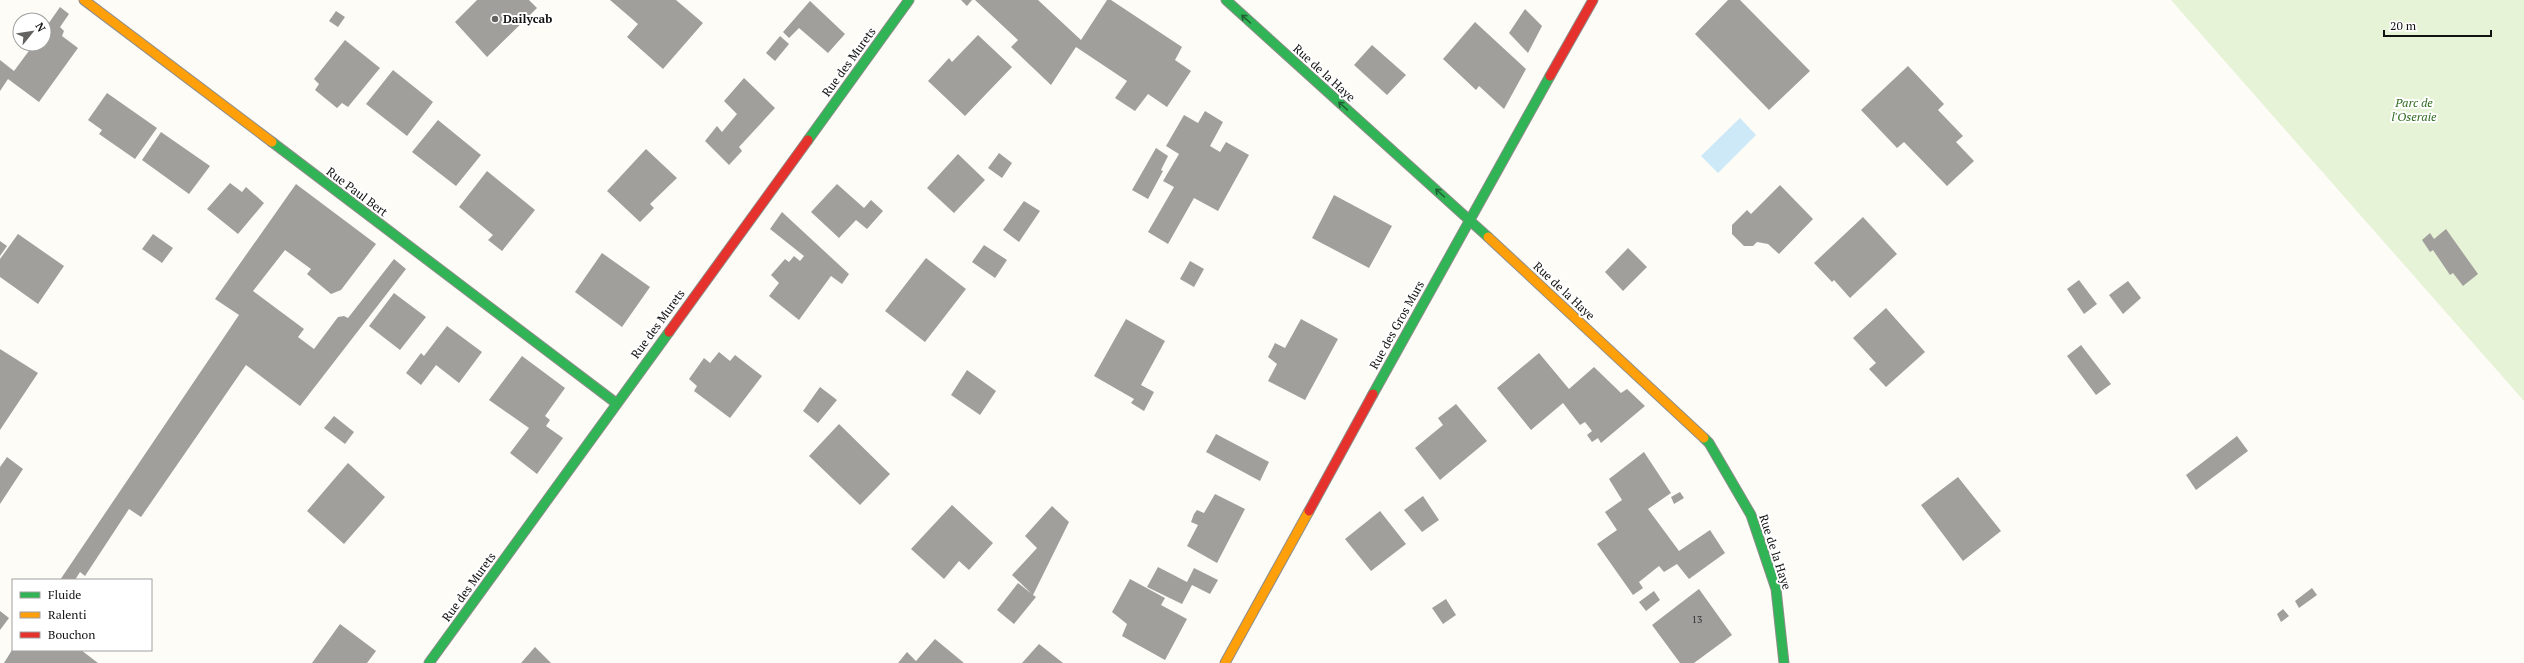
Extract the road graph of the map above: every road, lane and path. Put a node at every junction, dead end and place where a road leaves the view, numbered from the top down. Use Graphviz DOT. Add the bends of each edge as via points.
graph roads {
  1 [pos="84,0"];
  2 [pos="909,0"];
  3 [pos="1226,0"];
  4 [pos="1593,0"];
  5 [pos="1469,219"];
  6 [pos="616,403"];
  7 [pos="429,663"];
  8 [pos="1225,663"];
  9 [pos="1784,663"];
  1 -- 6 [label="street, Rue Paul Bert"];
  2 -- 6 [label="street, Rue des Murets"];
  5 -- 3 [label="street, Rue de la Haye, one-way"];
  4 -- 5 [label="street, Rue des Gros Murs"];
  5 -- 8 [label="street, Rue des Gros Murs"];
  5 -- 9 [label="street, Rue de la Haye" via="1709,443 1751,515 1776,589"];
  6 -- 7 [label="street, Rue des Murets"];
}
